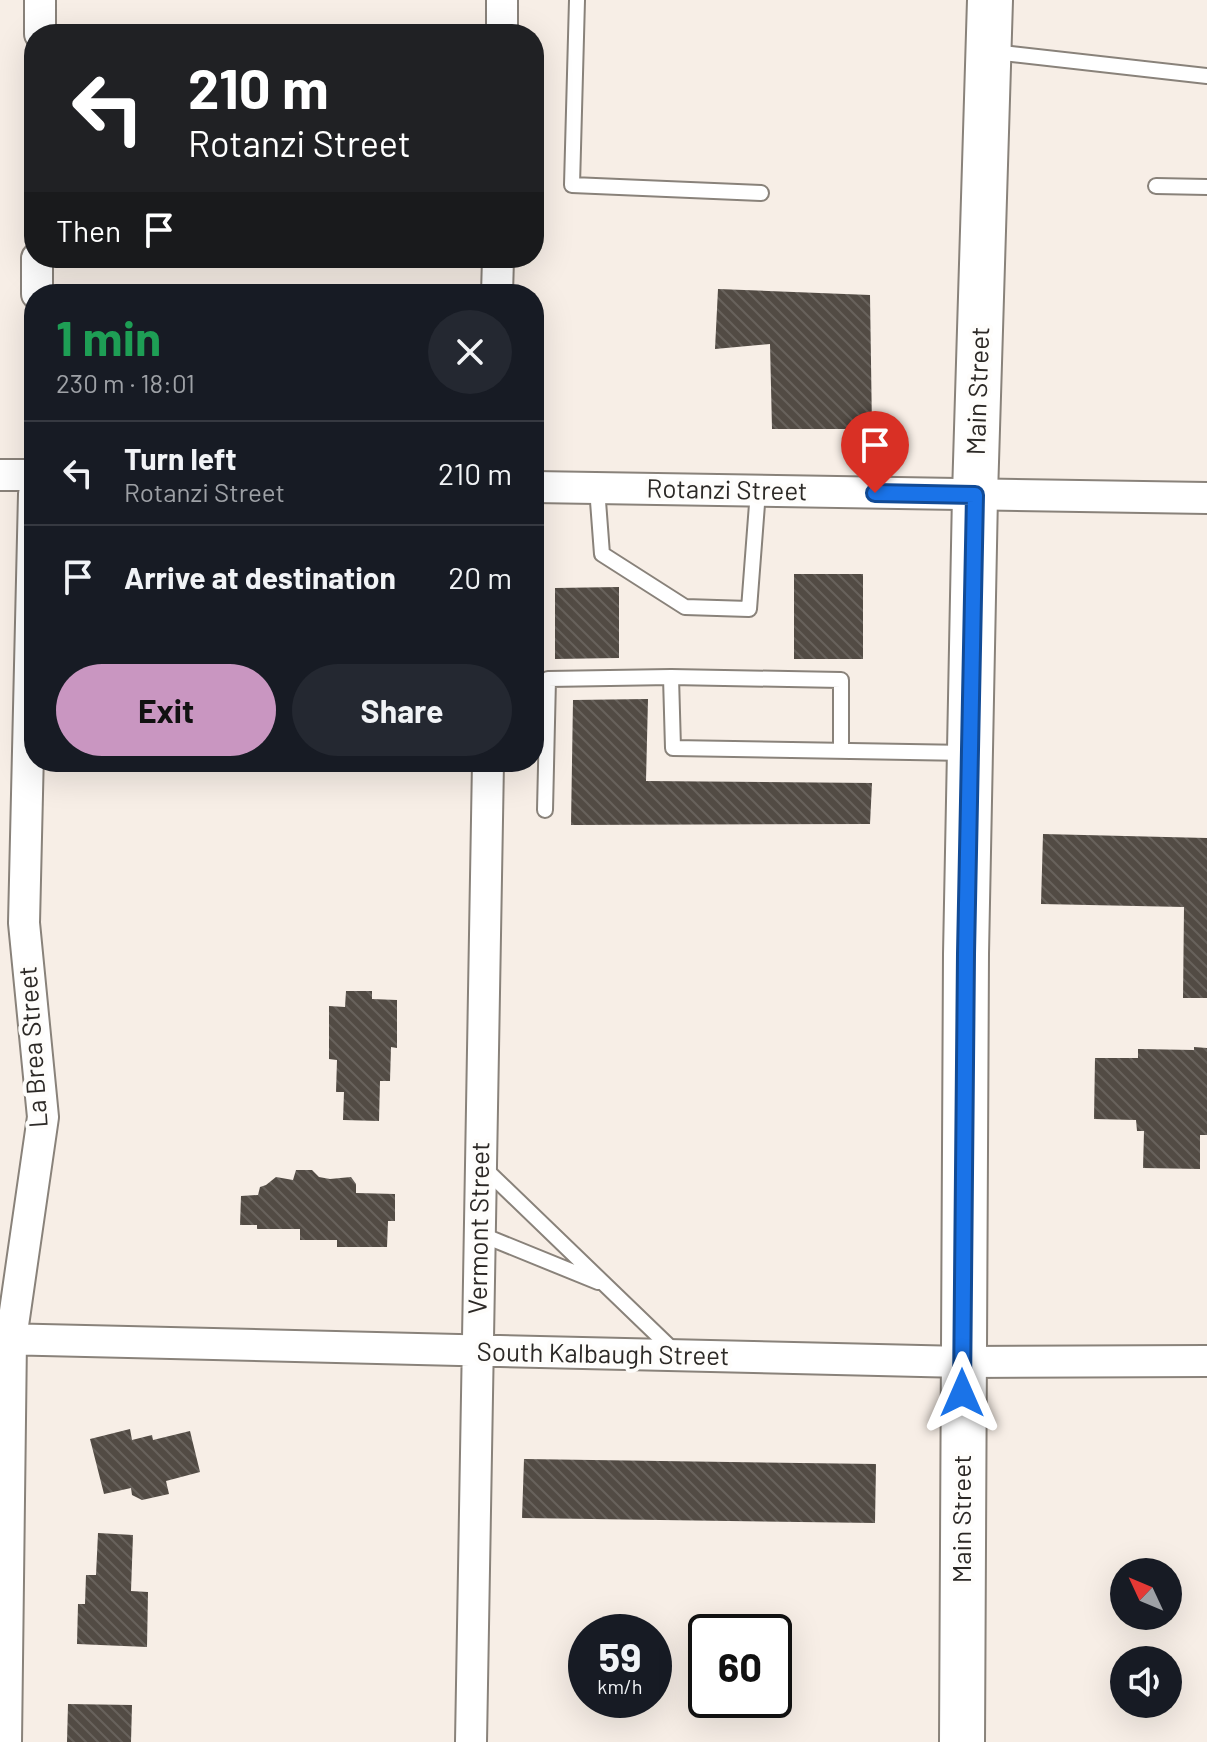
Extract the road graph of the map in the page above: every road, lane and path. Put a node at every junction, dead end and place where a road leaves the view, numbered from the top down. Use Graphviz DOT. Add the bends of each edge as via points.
graph roads {
  1 [pos="40,0"];
  2 [pos="502,0"];
  3 [pos="577,0"];
  4 [pos="990,0"];
  5 [pos="40,24"];
  6 [pos="502,24"];
  7 [pos="990,51"];
  8 [pos="1207,76"];
  9 [pos="1156,186"];
  10 [pos="1207,187"];
  11 [pos="761,193"];
  12 [pos="0,475"];
  13 [pos="24,475"];
  14 [pos="544,487"];
  15 [pos="597,488"];
  16 [pos="758,491"];
  17 [pos="975,495"];
  18 [pos="1207,498"];
  19 [pos="671,677"];
  20 [pos="841,751"];
  21 [pos="969,753"];
  22 [pos="28,772"];
  23 [pos="488,772"];
  24 [pos="545,810"];
  25 [pos="480,1164"];
  26 [pos="478,1233"];
  27 [pos="605,1285"];
  28 [pos="6,1339"];
  29 [pos="476,1351"];
  30 [pos="679,1356"];
  31 [pos="1207,1361"];
  32 [pos="963,1362"];
  33 [pos="6,1742"];
  34 [pos="471,1742"];
  35 [pos="962,1742"];
  1 -- 5 [label="street"];
  2 -- 6 [label="street"];
  3 -- 11 [label="lane" via="572,185"];
  4 -- 7 [label="main road, Main Street"];
  7 -- 8 [label="lane"];
  7 -- 17 [label="main road, Main Street"];
  9 -- 10 [label="lane"];
  12 -- 13 [label="street"];
  14 -- 15 [label="street, Rotanzi Street"];
  15 -- 16 [label="street, Rotanzi Street"];
  15 -- 16 [label="lane" via="602,554 685,607 749,609"];
  16 -- 17 [label="street, Rotanzi Street"];
  17 -- 18 [label="street, Rotanzi Street"];
  17 -- 21 [label="main road, Main Street"];
  19 -- 20 [label="lane" via="673,748"];
  19 -- 20 [label="lane" via="841,680"];
  19 -- 24 [label="lane" via="548,679"];
  20 -- 21 [label="lane"];
  21 -- 32 [label="main road, Main Street"];
  22 -- 28 [label="street, La Brea Street" via="24,923 43,1117"];
  23 -- 25 [label="street, Vermont Street"];
  25 -- 26 [label="street, Vermont Street"];
  25 -- 27 [label="lane"];
  26 -- 27 [label="lane"];
  26 -- 29 [label="street, Vermont Street"];
  27 -- 30 [label="lane"];
  28 -- 29 [label="street, South Kalbaugh Street"];
  28 -- 33 [label="street, La Brea Street"];
  29 -- 30 [label="street, South Kalbaugh Street"];
  29 -- 34 [label="street, Vermont Street"];
  30 -- 32 [label="street, South Kalbaugh Street"];
  31 -- 32 [label="street, South Kalbaugh Street"];
  32 -- 35 [label="main road, Main Street"];
}
